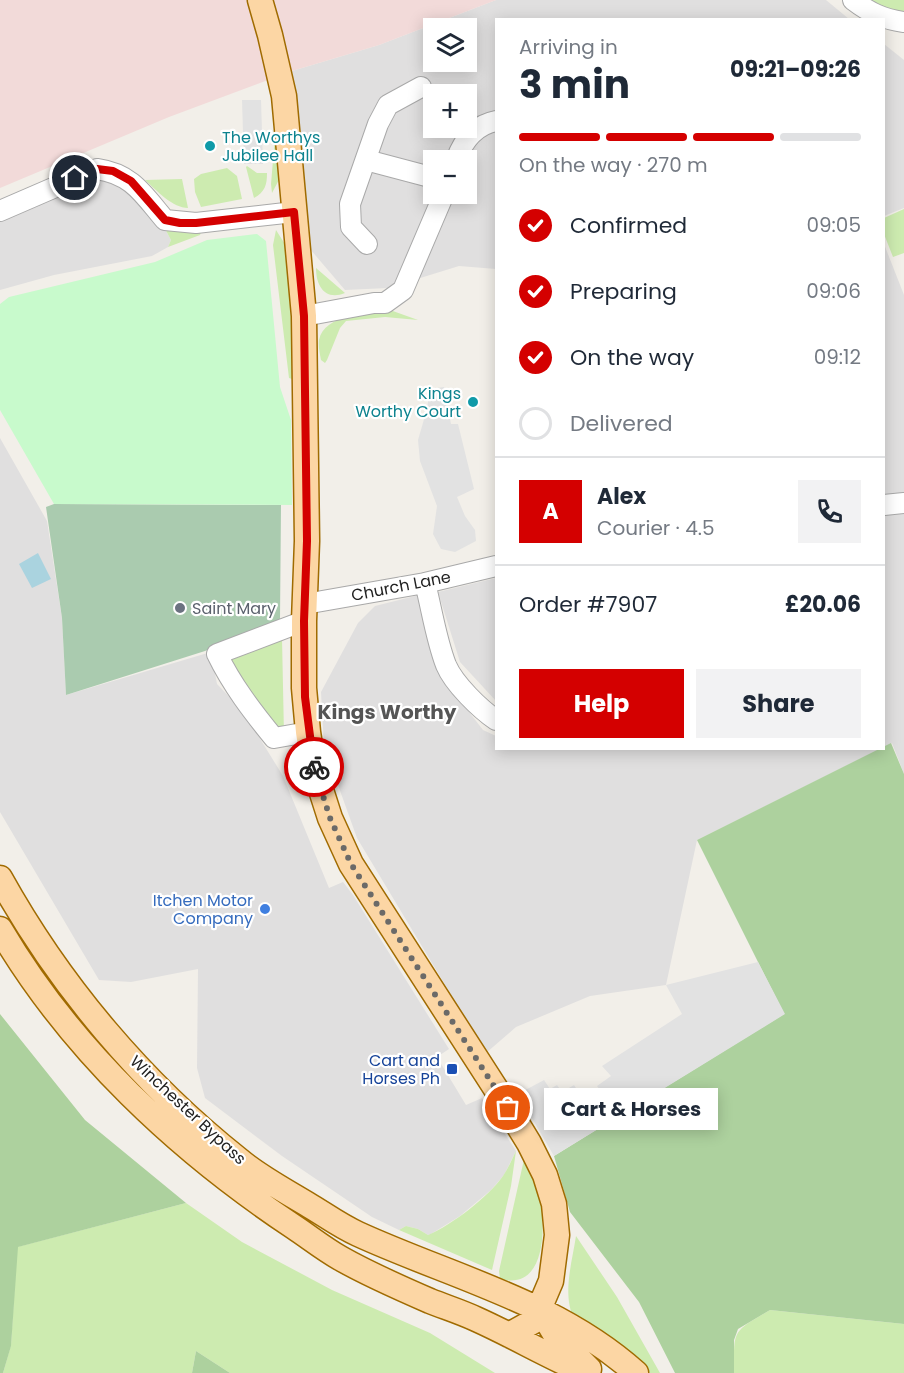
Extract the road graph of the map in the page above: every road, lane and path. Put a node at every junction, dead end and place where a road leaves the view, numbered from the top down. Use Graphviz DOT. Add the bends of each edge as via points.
graph roads {
  1 [pos="260,0"];
  2 [pos="853,0"];
  3 [pos="881,18"];
  4 [pos="885,20"];
  5 [pos="904,22"];
  6 [pos="421,87"];
  7 [pos="495,121"];
  8 [pos="460,150"];
  9 [pos="366,160"];
  10 [pos="423,175"];
  11 [pos="440,204"];
  12 [pos="0,211"];
  13 [pos="294,212"];
  14 [pos="367,244"];
  15 [pos="304,316"];
  16 [pos="904,503"];
  17 [pos="885,505"];
  18 [pos="495,566"];
  19 [pos="425,583"];
  20 [pos="304,612"];
  21 [pos="495,719"];
  22 [pos="308,732"];
  23 [pos="0,878"];
  24 [pos="0,929"];
  25 [pos="540,1309"];
  26 [pos="508,1335"];
  27 [pos="587,1373"];
  28 [pos="593,1373"];
  29 [pos="636,1373"];
  1 -- 13 [label="main road" via="284,96"];
  2 -- 3 [label="street"];
  4 -- 5 [label="street"];
  6 -- 9 [label="street" via="388,105"];
  7 -- 8 [label="street" via="470,134"];
  9 -- 10 [label="street"];
  9 -- 14 [label="street" via="350,204 351,227"];
  11 -- 15 [label="street" via="403,290 385,303"];
  12 -- 13 [label="street" via="97,169 113,171 131,181 165,220 196,223"];
  13 -- 15 [label="main road"];
  15 -- 20 [label="main road"];
  16 -- 17 [label="street"];
  18 -- 19 [label="street, Church Lane"];
  19 -- 20 [label="street, Church Lane"];
  19 -- 21 [label="street" via="447,667"];
  20 -- 22 [label="main road"];
  20 -- 22 [label="street, Church Lane" via="217,654 228,676 274,738"];
  22 -- 25 [label="main road" via="313,765 330,818 351,864 496,1089 545,1175 554,1204 557,1235 551,1281"];
  23 -- 25 [label="main road, Winchester Bypass" via="63,979 116,1042 240,1161 356,1233"];
  24 -- 26 [label="main road, Winchester Bypass" via="35,983 123,1088 171,1134 252,1199 340,1258"];
  25 -- 26 [label="main road" via="534,1321"];
  25 -- 28 [label="main road" via="556,1336"];
  25 -- 29 [label="main road, Winchester Bypass" via="574,1327"];
  26 -- 27 [label="main road, Winchester Bypass"];
}
